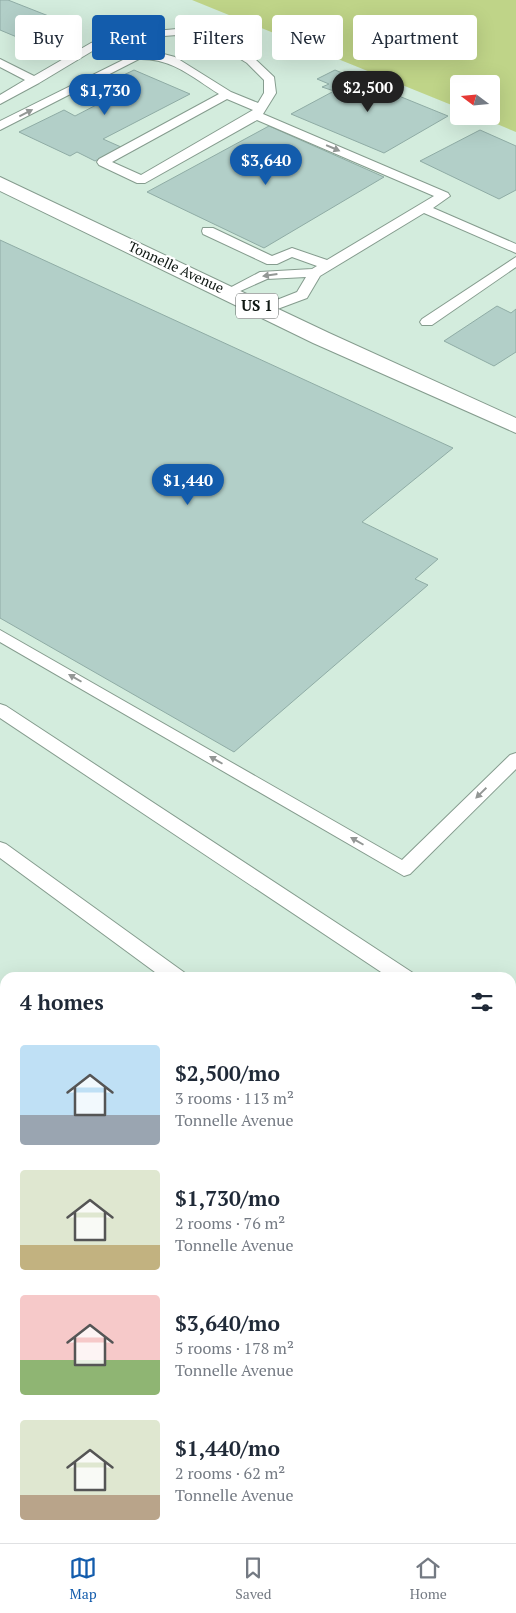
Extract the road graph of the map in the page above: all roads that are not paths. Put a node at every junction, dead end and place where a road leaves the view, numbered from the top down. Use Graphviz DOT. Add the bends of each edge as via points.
graph roads {
  1 [pos="165,33"];
  2 [pos="92,47"];
  3 [pos="165,57"];
  4 [pos="129,60"];
  5 [pos="0,62"];
  6 [pos="30,84"];
  7 [pos="227,94"];
  8 [pos="53,99"];
  9 [pos="0,100"];
  10 [pos="259,112"];
  11 [pos="0,126"];
  12 [pos="0,183"];
  13 [pos="423,208"];
  14 [pos="208,230"];
  15 [pos="516,249"];
  16 [pos="516,261"];
  17 [pos="327,265"];
  18 [pos="315,273"];
  19 [pos="229,292"];
  20 [pos="264,310"];
  21 [pos="427,322"];
  22 [pos="516,426"];
  23 [pos="0,634"];
  24 [pos="0,710"];
  25 [pos="516,759"];
  26 [pos="0,849"];
  27 [pos="170,972"];
  28 [pos="397,972"];
  1 -- 10 [label="lane" via="212,37 251,61 270,78 270,93"];
  2 -- 6 [label="lane"];
  3 -- 7 [label="lane"];
  4 -- 8 [label="lane"];
  5 -- 6 [label="lane"];
  6 -- 8 [label="lane"];
  6 -- 9 [label="lane"];
  7 -- 10 [label="lane"];
  7 -- 10 [label="lane" via="104,162 142,180"];
  11 -- 8 [label="lane, one-way"];
  10 -- 13 [label="lane, one-way" via="444,196"];
  12 -- 19 [label="main road, Tonnelle Avenue / US 1"];
  13 -- 15 [label="lane"];
  13 -- 17 [label="lane"];
  14 -- 17 [label="lane" via="272,261 292,252"];
  16 -- 21 [label="lane"];
  17 -- 18 [label="lane"];
  18 -- 19 [label="lane, one-way" via="265,275"];
  18 -- 20 [label="lane" via="302,295"];
  19 -- 20 [label="main road, Tonnelle Avenue / US 1"];
  20 -- 22 [label="main road, Tonnelle Avenue / US 1"];
  25 -- 23 [label="lane, one-way" via="404,868"];
  24 -- 28 [label="lane"];
  26 -- 27 [label="lane"];
}
